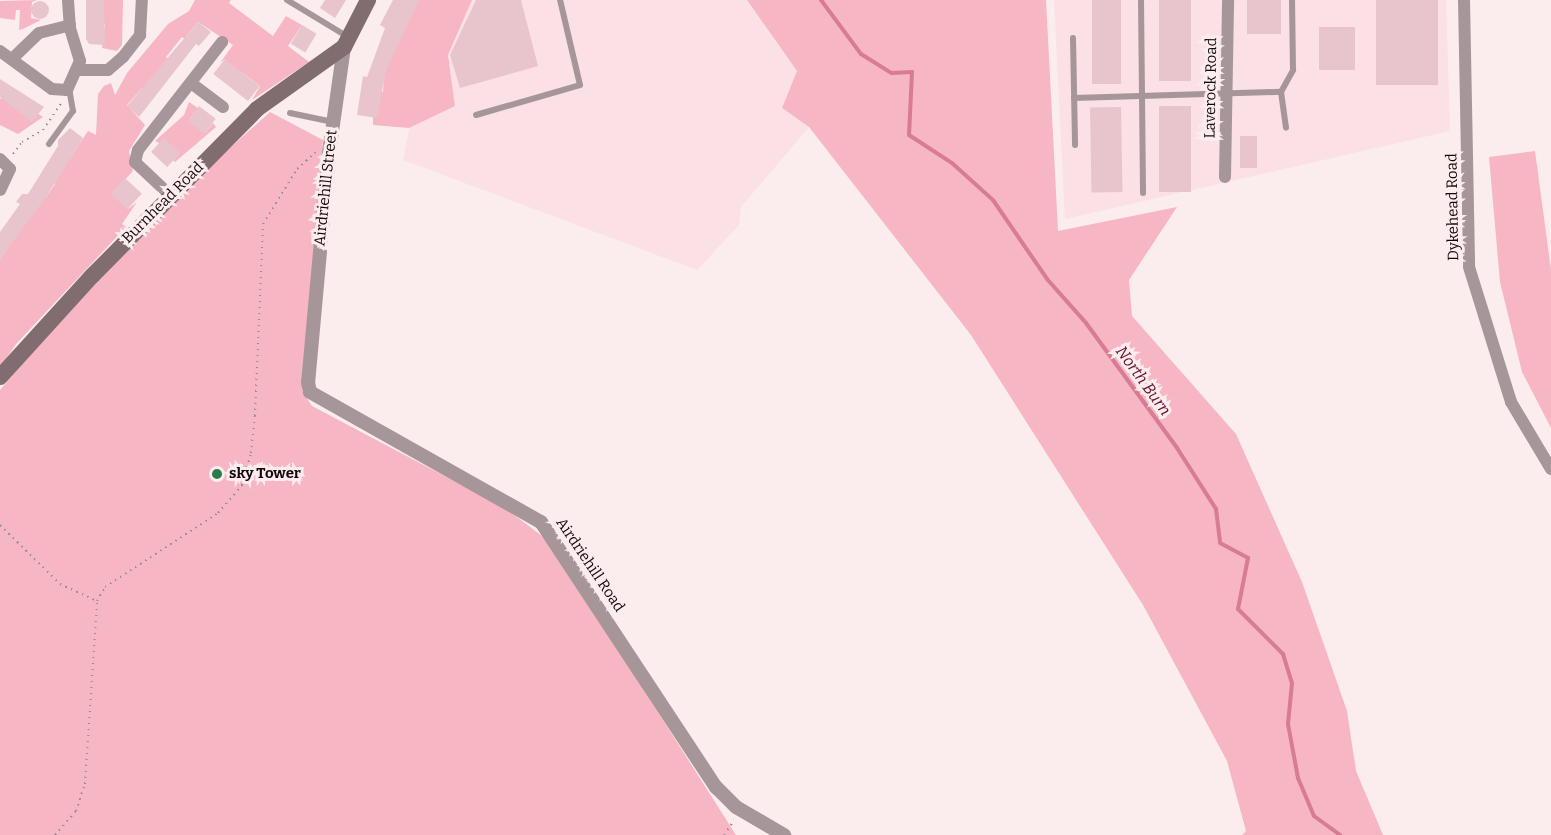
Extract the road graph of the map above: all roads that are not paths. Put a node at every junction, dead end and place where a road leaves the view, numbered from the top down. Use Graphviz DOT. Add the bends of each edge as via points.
graph roads {
  1 [pos="68,0"];
  2 [pos="142,0"];
  3 [pos="287,0"];
  4 [pos="368,0"];
  5 [pos="560,0"];
  6 [pos="1141,0"];
  7 [pos="1228,0"];
  8 [pos="1292,0"];
  9 [pos="1464,0"];
  10 [pos="70,25"];
  11 [pos="1073,38"];
  12 [pos="222,42"];
  13 [pos="346,42"];
  14 [pos="0,51"];
  15 [pos="12,59"];
  16 [pos="79,70"];
  17 [pos="191,83"];
  18 [pos="66,90"];
  19 [pos="1281,92"];
  20 [pos="1141,96"];
  21 [pos="1226,96"];
  22 [pos="1074,98"];
  23 [pos="223,106"];
  24 [pos="290,113"];
  25 [pos="476,115"];
  26 [pos="333,122"];
  27 [pos="1286,128"];
  28 [pos="48,144"];
  29 [pos="1075,145"];
  30 [pos="3,161"];
  31 [pos="1225,177"];
  32 [pos="0,190"];
  33 [pos="1143,193"];
  34 [pos="170,195"];
  35 [pos="0,377"];
  36 [pos="308,382"];
  37 [pos="1551,469"];
  38 [pos="784,835"];
  1 -- 10 [label="street"];
  2 -- 16 [label="street" via="140,35 123,57 108,70"];
  3 -- 13 [label="lane"];
  4 -- 13 [label="main road, Airdriehill Street"];
  5 -- 25 [label="lane" via="580,85"];
  6 -- 20 [label="lane"];
  7 -- 21 [label="street, Laverock Road"];
  8 -- 19 [label="lane" via="1293,70"];
  9 -- 37 [label="street, Dykehead Road" via="1469,267 1511,402"];
  10 -- 15 [label="street" via="39,33"];
  10 -- 16 [label="street"];
  11 -- 22 [label="lane"];
  12 -- 17 [label="street"];
  13 -- 26 [label="street, Airdriehill Street"];
  13 -- 34 [label="main road, Burnhead Road" via="257,109"];
  14 -- 15 [label="street"];
  15 -- 18 [label="street" via="52,89"];
  16 -- 18 [label="street"];
  17 -- 23 [label="street"];
  17 -- 34 [label="street" via="138,150 135,162"];
  18 -- 28 [label="lane" via="74,96 73,111"];
  19 -- 21 [label="lane"];
  19 -- 27 [label="lane"];
  20 -- 21 [label="lane"];
  20 -- 22 [label="lane"];
  20 -- 33 [label="lane"];
  21 -- 31 [label="street, Laverock Road"];
  22 -- 29 [label="lane"];
  24 -- 26 [label="lane"];
  26 -- 36 [label="street, Airdriehill Street"];
  30 -- 32 [label="street" via="10,169"];
  34 -- 35 [label="main road, Burnhead Road"];
  36 -- 38 [label="street, Airdriehill Road" via="310,392 318,400 541,522 716,788 748,815"];
}
